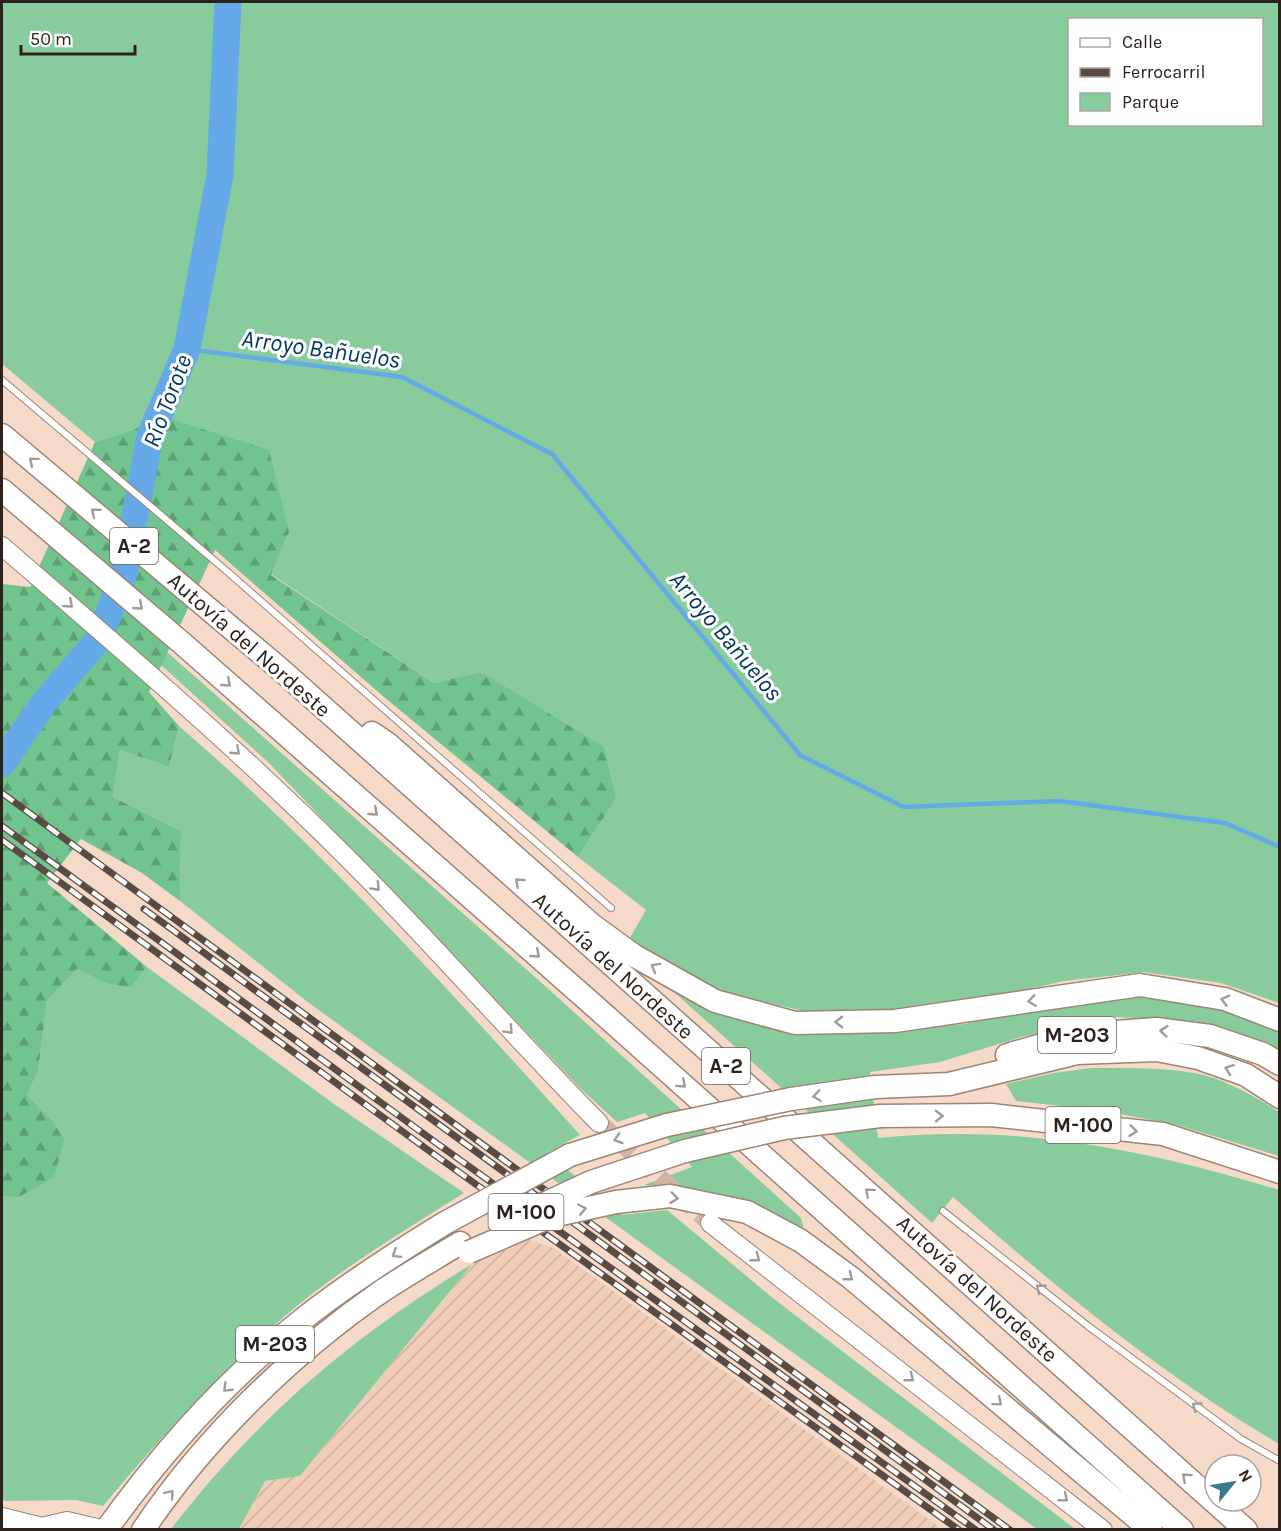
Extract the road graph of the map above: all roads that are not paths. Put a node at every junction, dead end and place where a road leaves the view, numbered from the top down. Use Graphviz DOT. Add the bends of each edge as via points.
graph roads {
  1 [pos="2,381"];
  2 [pos="2,435"];
  3 [pos="2,490"];
  4 [pos="2,546"];
  5 [pos="280,669"];
  6 [pos="611,908"];
  7 [pos="1280,1020"];
  8 [pos="1280,1064"];
  9 [pos="875,1087"];
  10 [pos="1280,1097"];
  11 [pos="599,1123"];
  12 [pos="1280,1172"];
  13 [pos="944,1211"];
  14 [pos="710,1223"];
  15 [pos="465,1247"];
  16 [pos="1280,1461"];
  17 [pos="2,1518"];
  18 [pos="148,1522"];
  19 [pos="35,1528"];
  20 [pos="101,1530"];
  21 [pos="106,1530"];
  22 [pos="1103,1530"];
  23 [pos="1151,1530"];
  24 [pos="1182,1530"];
  25 [pos="1246,1530"];
  1 -- 6 [label="lane" via="222,567"];
  5 -- 2 [label="highway, Autovía del Nordeste / A-2, one-way"];
  3 -- 24 [label="highway, Autovía del Nordeste / A-2, one-way" via="183,644"];
  4 -- 11 [label="street, one-way" via="237,752 371,882"];
  7 -- 5 [label="highway, A-2, one-way" via="1225,999 1140,985 895,1021 795,1023 715,1001 633,955 592,925 388,744"];
  25 -- 5 [label="highway, Autovía del Nordeste / A-2, one-way"];
  8 -- 9 [label="highway, M-203, one-way" via="1210,1036 1156,1029 1076,1035"];
  10 -- 9 [label="highway, one-way" via="1246,1074 1198,1058 1156,1050 1077,1053 949,1084"];
  9 -- 21 [label="highway, M-203, one-way, bridge" via="667,1125 570,1155 445,1223 370,1270 301,1321 228,1387 178,1439"];
  15 -- 12 [label="highway, M-100, one-way, bridge" via="591,1182 685,1151 784,1128 880,1116 992,1115 1164,1134"];
  16 -- 13 [label="lane, one-way" via="1241,1439 1097,1334"];
  14 -- 22 [label="street, one-way"];
  18 -- 15 [label="highway, M-203, one-way" via="246,1403 312,1345 381,1292"];
  15 -- 23 [label="highway, one-way, bridge" via="552,1216 616,1202 670,1196 747,1212 801,1241 850,1277"];
  17 -- 19 [label="main road"];
  19 -- 20 [label="main road" via="67,1522"];
}
